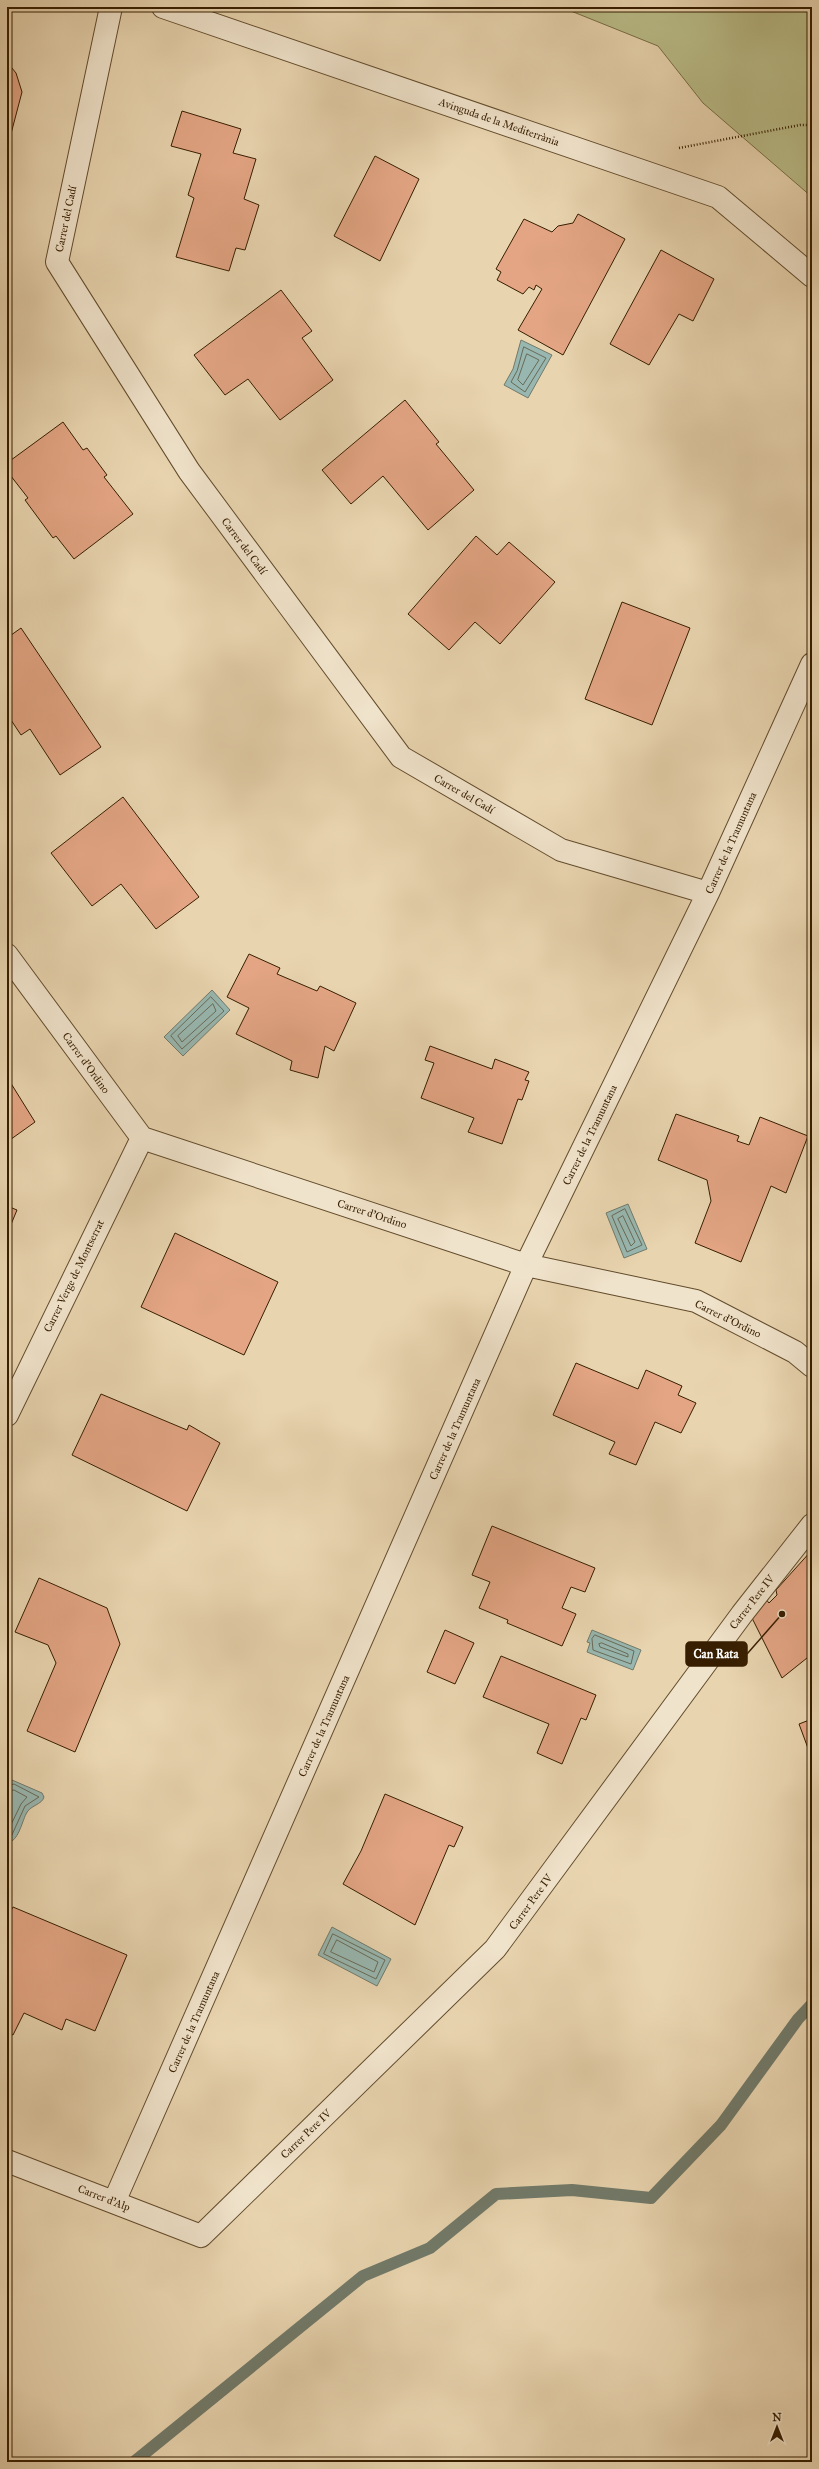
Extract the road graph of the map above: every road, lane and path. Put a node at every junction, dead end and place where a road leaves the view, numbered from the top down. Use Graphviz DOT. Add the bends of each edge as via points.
graph roads {
  1 [pos="111,7"];
  2 [pos="163,7"];
  3 [pos="812,125"];
  4 [pos="674,148"];
  5 [pos="812,276"];
  6 [pos="812,664"];
  7 [pos="708,893"];
  8 [pos="7,955"];
  9 [pos="142,1138"];
  10 [pos="526,1266"];
  11 [pos="812,1366"];
  12 [pos="7,1415"];
  13 [pos="812,1525"];
  14 [pos="7,2161"];
  15 [pos="114,2202"];
  16 [pos="201,2236"];
  1 -- 7 [label="street, Carrer del Cadí" via="57,262 189,471 401,757 561,850"];
  2 -- 5 [label="street, Avinguda de la Mediterrània" via="718,197"];
  3 -- 4 [label="path"];
  6 -- 7 [label="street, Carrer de la Tramuntana"];
  7 -- 10 [label="street, Carrer de la Tramuntana"];
  8 -- 9 [label="street, Carrer d'Ordino"];
  9 -- 10 [label="street, Carrer d'Ordino"];
  9 -- 12 [label="street, Carrer Verge de Montserrat"];
  10 -- 11 [label="street, Carrer d'Ordino" via="696,1301 794,1352"];
  10 -- 15 [label="street, Carrer de la Tramuntana"];
  13 -- 16 [label="street, Carrer Pere IV" via="742,1614 495,1949"];
  14 -- 15 [label="street, Carrer d'Alp"];
  15 -- 16 [label="street, Carrer d'Alp"];
}
